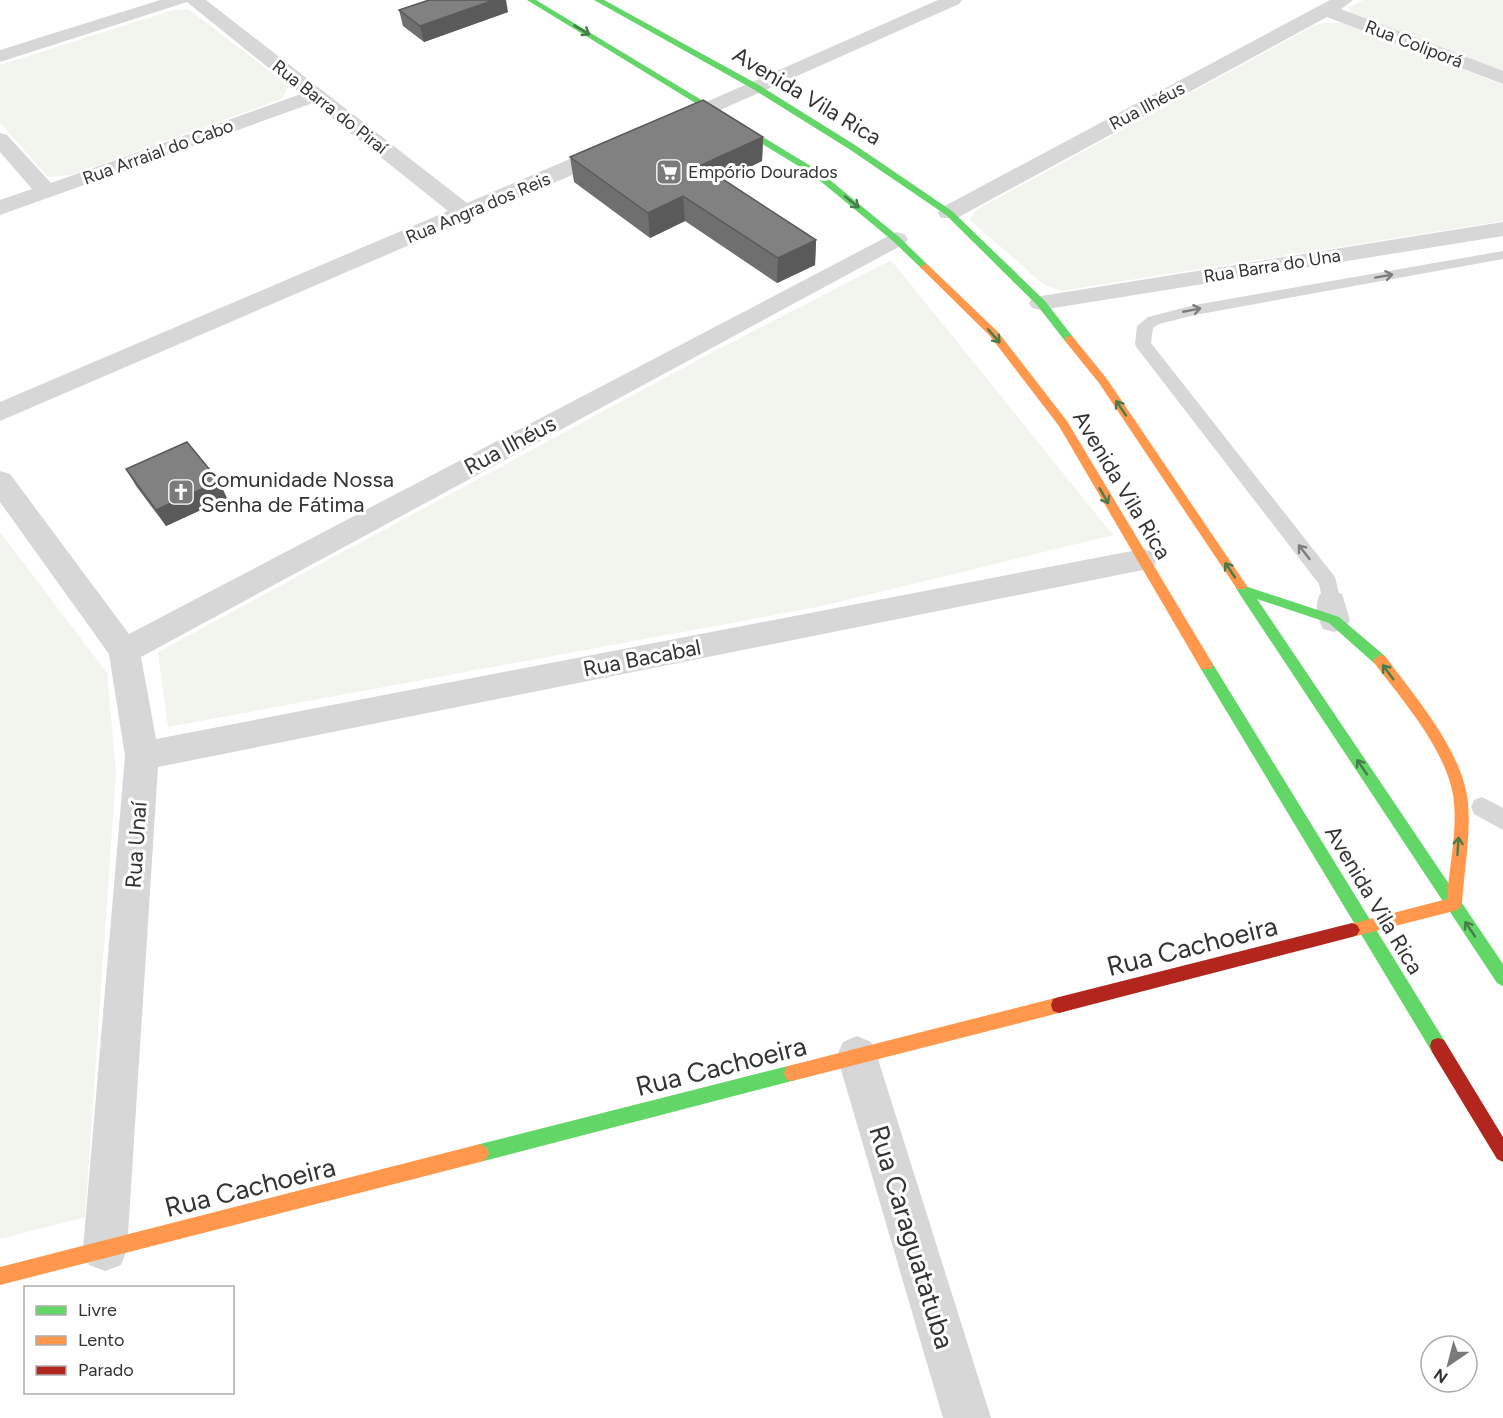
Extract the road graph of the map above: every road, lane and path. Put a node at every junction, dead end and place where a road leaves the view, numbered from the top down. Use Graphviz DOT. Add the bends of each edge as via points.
graph roads {
  1 [pos="179,0"];
  2 [pos="195,0"];
  3 [pos="531,0"];
  4 [pos="598,0"];
  5 [pos="1344,0"];
  6 [pos="949,1"];
  7 [pos="1326,9"];
  8 [pos="0,56"];
  9 [pos="1503,78"];
  10 [pos="756,87"];
  11 [pos="315,96"];
  12 [pos="711,107"];
  13 [pos="658,130"];
  14 [pos="0,139"];
  15 [pos="636,140"];
  16 [pos="46,191"];
  17 [pos="0,208"];
  18 [pos="949,213"];
  19 [pos="466,214"];
  20 [pos="1503,229"];
  21 [pos="896,238"];
  22 [pos="1503,255"];
  23 [pos="1041,303"];
  24 [pos="0,412"];
  25 [pos="0,482"];
  26 [pos="1142,560"];
  27 [pos="1243,590"];
  28 [pos="1333,611"];
  29 [pos="124,651"];
  30 [pos="142,756"];
  31 [pos="1482,809"];
  32 [pos="1454,904"];
  33 [pos="1365,926"];
  34 [pos="1503,978"];
  35 [pos="857,1056"];
  36 [pos="1503,1153"];
  37 [pos="105,1249"];
  38 [pos="0,1276"];
  39 [pos="967,1418"];
  1 -- 8 [label="street"];
  2 -- 11 [label="street, Rua Barra do Piraí"];
  3 -- 12 [label="street, Avenida Vila Rica, one-way"];
  4 -- 10 [label="street, Avenida Vila Rica"];
  5 -- 7 [label="street, Rua Ilhéus"];
  6 -- 10 [label="street"];
  7 -- 9 [label="street, Rua Coliporá"];
  7 -- 18 [label="street, Rua Ilhéus"];
  10 -- 12 [label="street"];
  10 -- 18 [label="street, Avenida Vila Rica"];
  11 -- 16 [label="street, Rua Arraial do Cabo"];
  11 -- 19 [label="street, Rua Barra do Piraí"];
  12 -- 13 [label="street"];
  12 -- 21 [label="street, Avenida Vila Rica, one-way" via="816,173"];
  14 -- 16 [label="street"];
  15 -- 19 [label="street, Rua Angra dos Reis"];
  16 -- 17 [label="street, Rua Arraial do Cabo"];
  18 -- 23 [label="street, Avenida Vila Rica"];
  19 -- 24 [label="street, Rua Angra dos Reis"];
  20 -- 23 [label="street, Rua Barra do Una"];
  21 -- 26 [label="street, Avenida Vila Rica, one-way" via="994,334 1063,424"];
  21 -- 29 [label="street, Rua Ilhéus"];
  28 -- 22 [label="lane, one-way" via="1328,582 1143,344 1145,326 1195,310"];
  27 -- 23 [label="street, Avenida Vila Rica, one-way" via="1103,381"];
  25 -- 29 [label="street, Rua Unaí"];
  26 -- 30 [label="street, Rua Bacabal"];
  26 -- 33 [label="street, Avenida Vila Rica"];
  27 -- 28 [label="street"];
  32 -- 27 [label="street, Avenida Vila Rica, one-way"];
  31 -- 28 [label="street, one-way" via="1377,656"];
  29 -- 30 [label="street, Rua Unaí"];
  30 -- 37 [label="street, Rua Unaí"];
  32 -- 31 [label="street, one-way"];
  32 -- 33 [label="street, Rua Cachoeira"];
  34 -- 32 [label="street, Avenida Vila Rica, one-way"];
  33 -- 35 [label="street, Rua Cachoeira"];
  33 -- 36 [label="street, Avenida Vila Rica"];
  35 -- 37 [label="street, Rua Cachoeira"];
  35 -- 39 [label="street, Rua Caraguatatuba"];
  37 -- 38 [label="street, Rua Cachoeira"];
}
